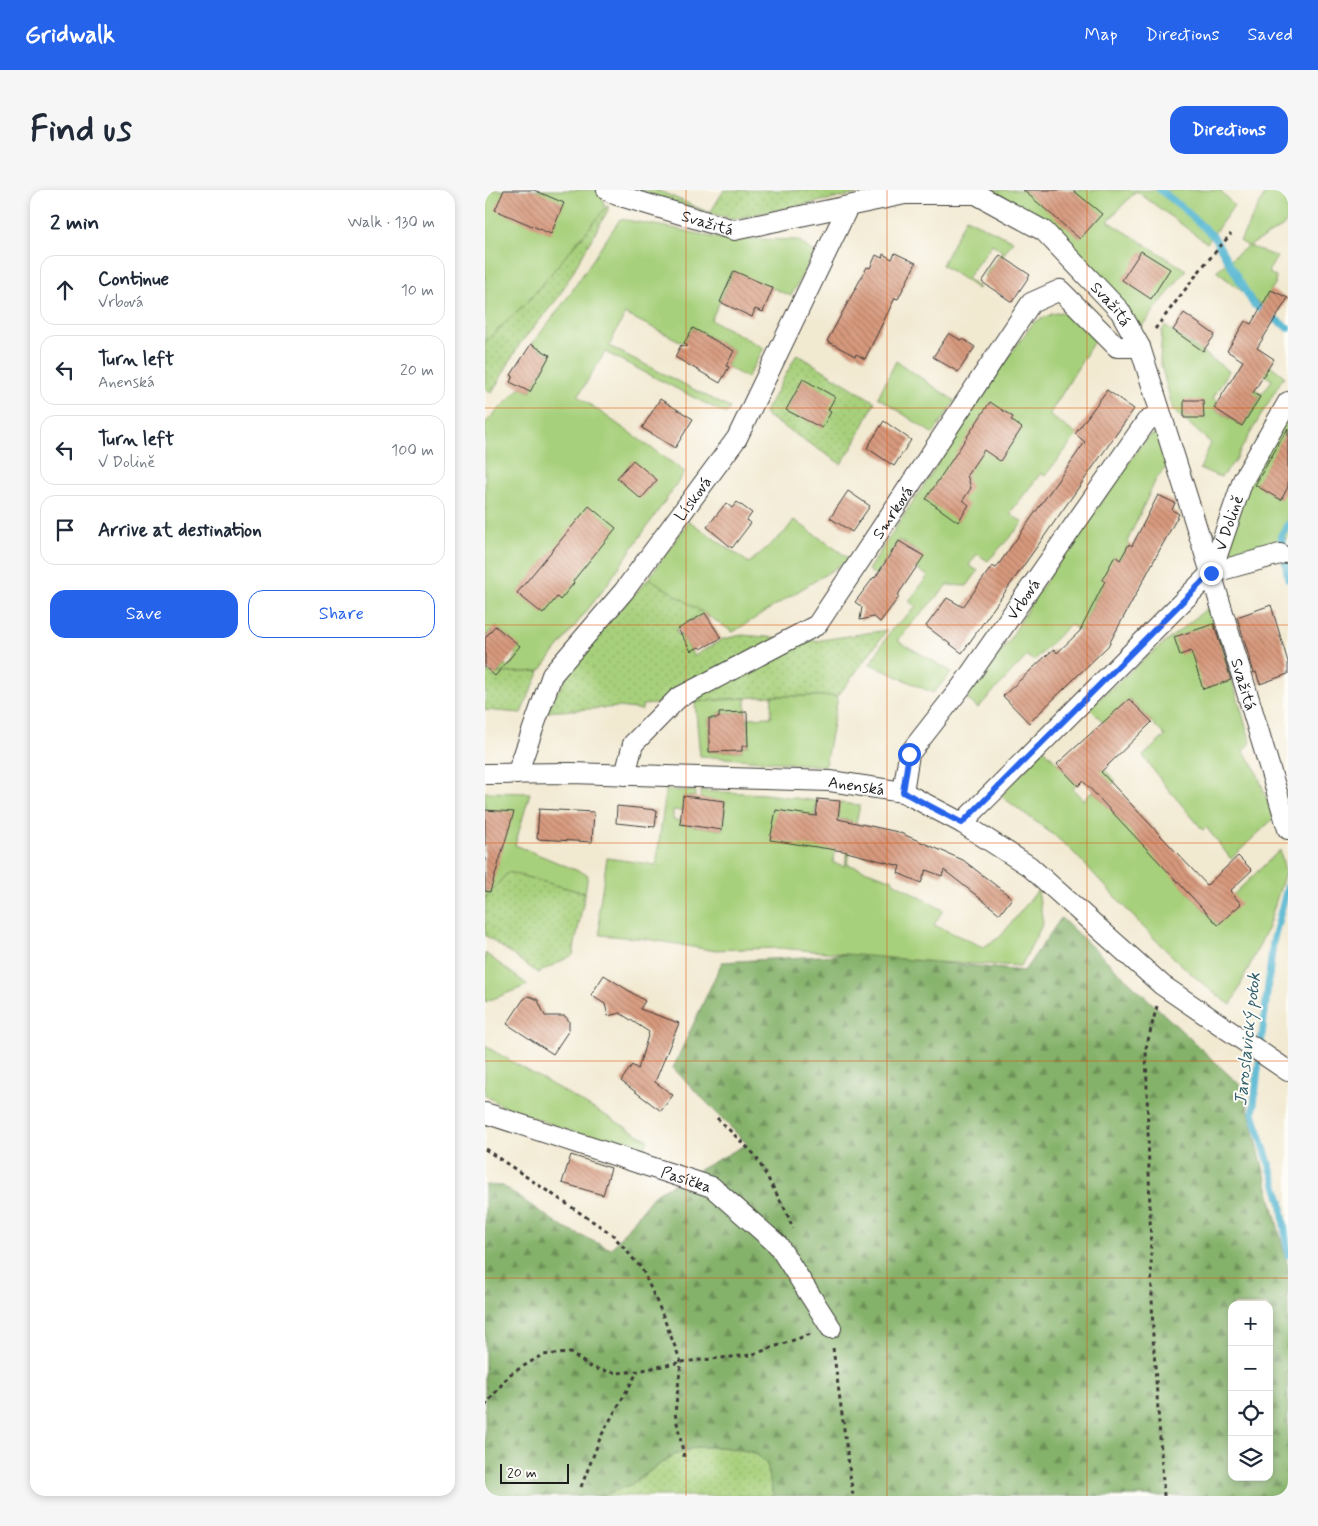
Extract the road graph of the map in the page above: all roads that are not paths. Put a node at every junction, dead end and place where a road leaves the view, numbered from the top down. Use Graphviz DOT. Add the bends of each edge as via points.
graph roads {
  1 [pos="607,190"];
  2 [pos="848,207"];
  3 [pos="1140,347"];
  4 [pos="1288,402"];
  5 [pos="1160,412"];
  6 [pos="1280,554"];
  7 [pos="1211,573"];
  8 [pos="485,774"];
  9 [pos="517,774"];
  10 [pos="625,775"];
  11 [pos="903,792"];
  12 [pos="962,823"];
  13 [pos="1288,828"];
  14 [pos="1282,1067"];
  15 [pos="485,1113"];
  16 [pos="831,1328"];
  1 -- 2 [label="street, Svažitá" via="733,230"];
  2 -- 3 [label="street, Svažitá" via="905,194 976,194 1044,231 1120,311"];
  2 -- 9 [label="street, Lísková" via="737,438 624,591 552,675"];
  3 -- 5 [label="street, Svažitá"];
  3 -- 10 [label="street, Smrková" via="1117,347 1060,290 1031,303 817,625 678,698 633,744"];
  4 -- 7 [label="street, V Dolině" via="1243,480"];
  5 -- 7 [label="street, Svažitá"];
  5 -- 11 [label="street, Vrbová" via="1145,422 961,686 909,754"];
  6 -- 7 [label="street"];
  7 -- 12 [label="street, V Dolině"];
  7 -- 13 [label="street, Svažitá"];
  8 -- 9 [label="street, Anenská"];
  9 -- 10 [label="street, Anenská"];
  10 -- 11 [label="street, Anenská" via="830,781"];
  11 -- 12 [label="street, Anenská"];
  12 -- 14 [label="street, Anenská" via="1029,866 1162,985"];
  15 -- 16 [label="street, Pasíčka" via="712,1187 779,1245"];
}
